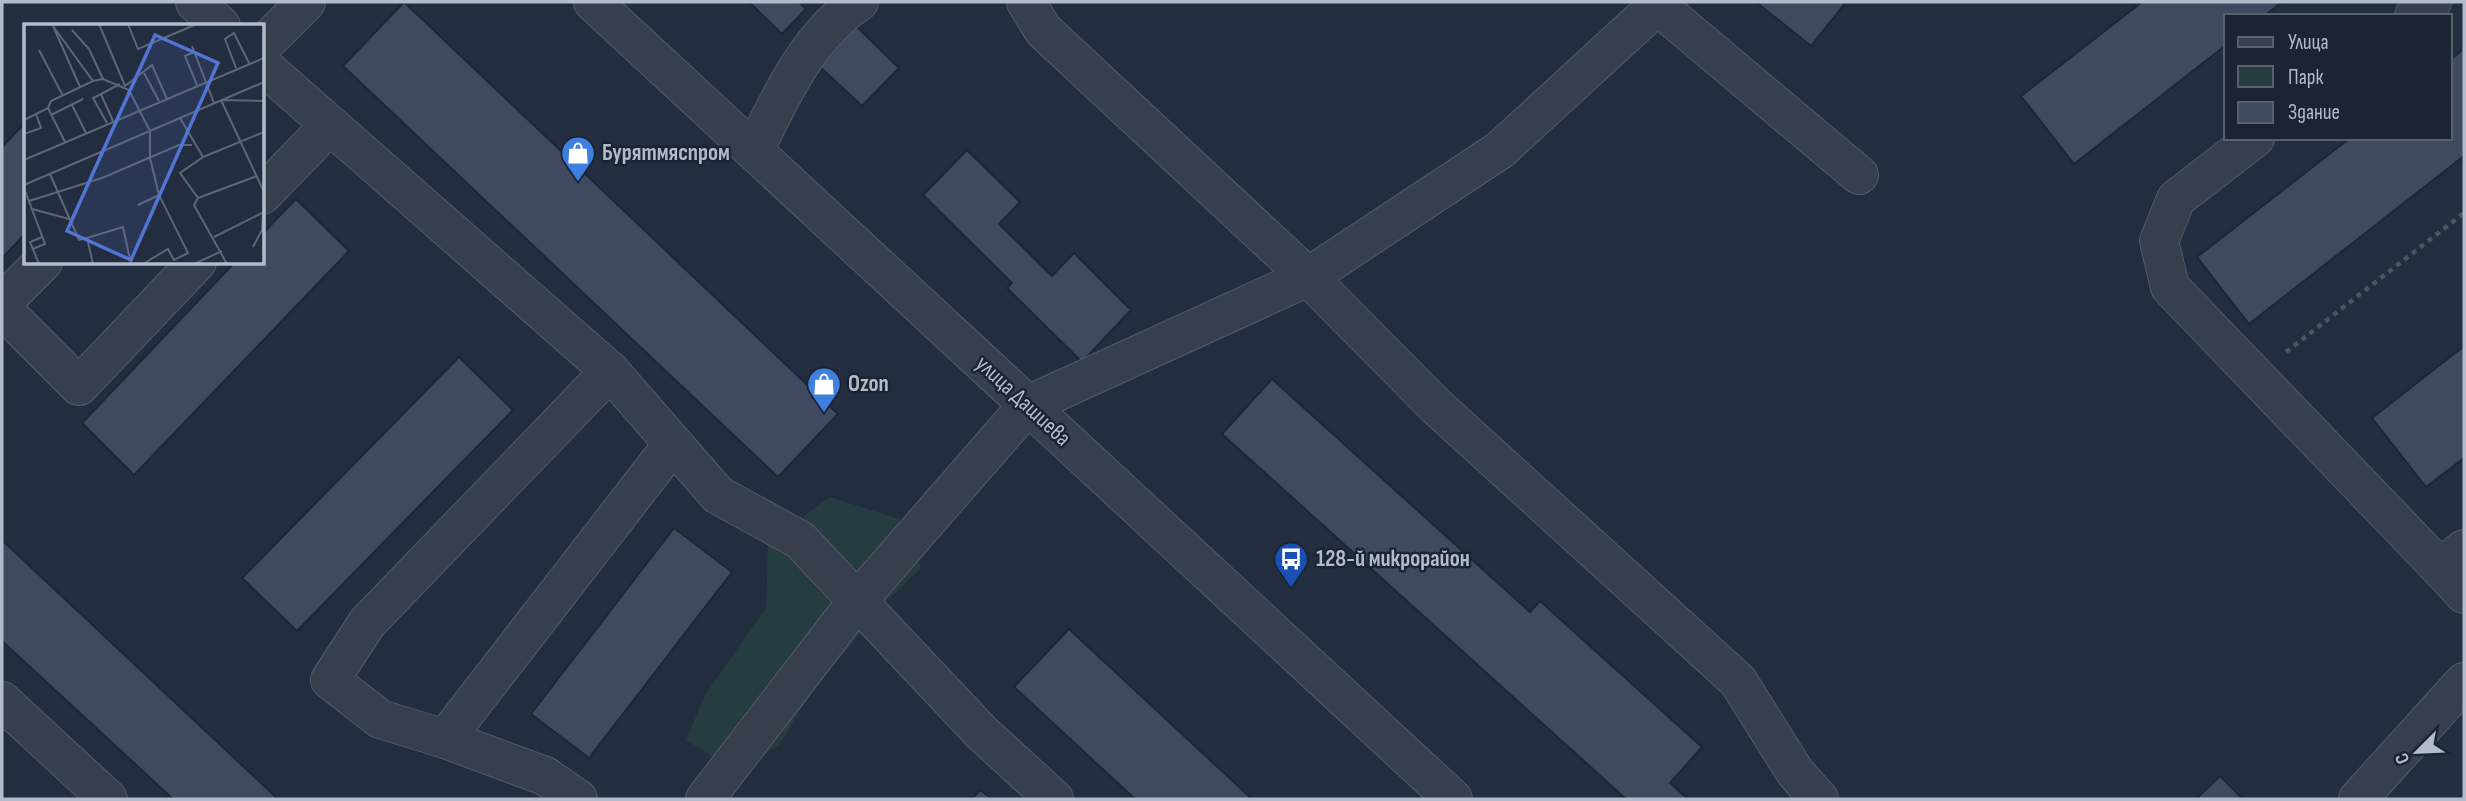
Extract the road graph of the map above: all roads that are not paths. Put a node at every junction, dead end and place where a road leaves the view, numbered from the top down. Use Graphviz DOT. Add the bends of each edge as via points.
graph roads {
  1 [pos="195,2"];
  2 [pos="306,2"];
  3 [pos="593,2"];
  4 [pos="859,2"];
  5 [pos="1026,2"];
  6 [pos="2432,2"];
  7 [pos="1660,4"];
  8 [pos="2417,14"];
  9 [pos="219,24"];
  10 [pos="264,44"];
  11 [pos="264,67"];
  12 [pos="330,125"];
  13 [pos="2252,140"];
  14 [pos="754,151"];
  15 [pos="1859,175"];
  16 [pos="264,193"];
  17 [pos="41,264"];
  18 [pos="195,264"];
  19 [pos="1308,277"];
  20 [pos="2,303"];
  21 [pos="2,309"];
  22 [pos="610,371"];
  23 [pos="1028,405"];
  24 [pos="673,444"];
  25 [pos="2456,570"];
  26 [pos="858,600"];
  27 [pos="2464,682"];
  28 [pos="2,701"];
  29 [pos="445,738"];
  30 [pos="108,799"];
  31 [pos="578,799"];
  32 [pos="705,799"];
  33 [pos="1054,799"];
  34 [pos="1453,799"];
  35 [pos="1819,799"];
  36 [pos="2358,799"];
  1 -- 9 [label="street"];
  2 -- 10 [label="street"];
  3 -- 14 [label="street, улица Дашиева"];
  4 -- 14 [label="street" via="840,14 788,83"];
  5 -- 19 [label="street" via="1043,30"];
  6 -- 8 [label="street"];
  7 -- 15 [label="street"];
  7 -- 19 [label="street" via="1500,150"];
  11 -- 12 [label="street"];
  12 -- 16 [label="street"];
  12 -- 22 [label="street"];
  13 -- 25 [label="street" via="2176,199 2159,241 2170,287"];
  14 -- 23 [label="street, улица Дашиева"];
  17 -- 20 [label="street"];
  18 -- 21 [label="street" via="79,386"];
  19 -- 23 [label="street"];
  19 -- 35 [label="street" via="1437,407 1738,681 1795,772"];
  22 -- 24 [label="street"];
  22 -- 29 [label="street" via="367,623 330,680 380,719"];
  23 -- 26 [label="street"];
  23 -- 34 [label="street, улица Дашиева"];
  24 -- 26 [label="street" via="718,495 800,540"];
  24 -- 29 [label="street"];
  26 -- 32 [label="street"];
  26 -- 33 [label="street" via="982,733"];
  27 -- 36 [label="street"];
  28 -- 30 [label="street"];
  29 -- 31 [label="street" via="545,776"];
}
